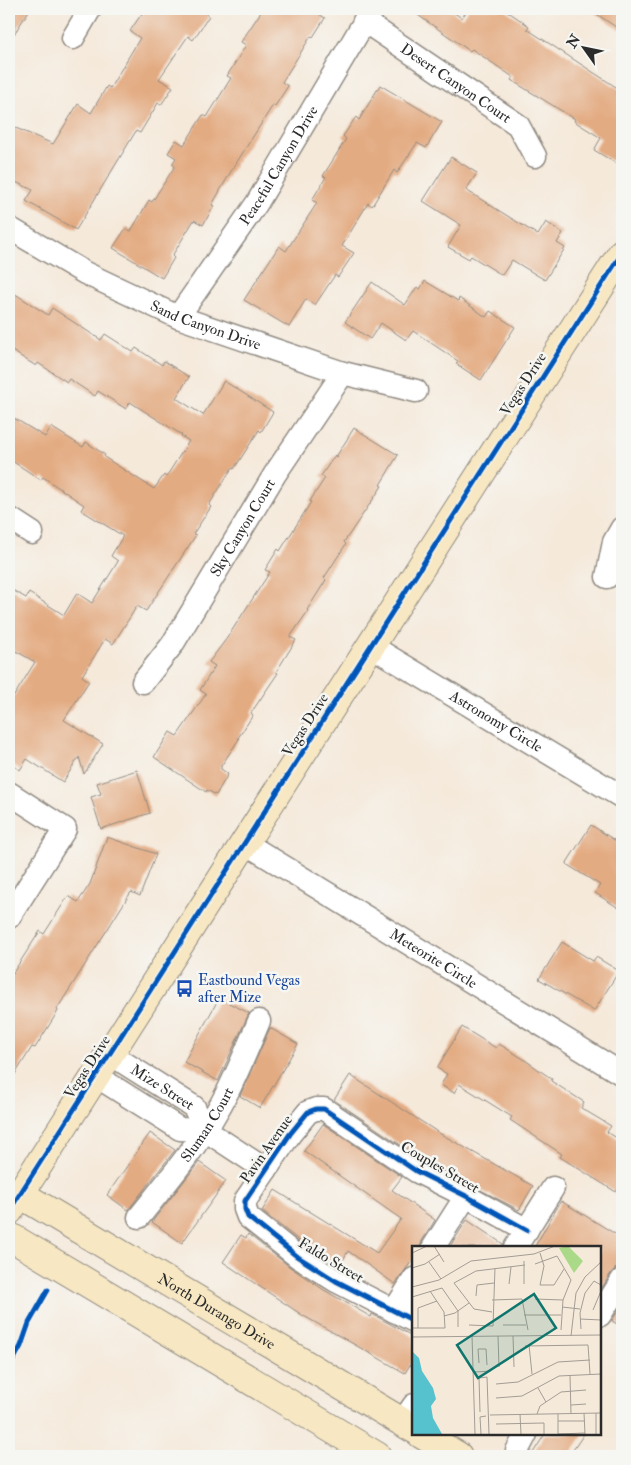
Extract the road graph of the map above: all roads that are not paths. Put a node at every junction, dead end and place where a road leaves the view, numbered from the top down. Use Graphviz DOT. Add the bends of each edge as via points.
graph roads {
  1 [pos="90,9"];
  2 [pos="368,15"];
  3 [pos="73,38"];
  4 [pos="535,156"];
  5 [pos="9,228"];
  6 [pos="622,253"];
  7 [pos="178,317"];
  8 [pos="343,373"];
  9 [pos="416,391"];
  10 [pos="9,518"];
  11 [pos="622,528"];
  12 [pos="32,533"];
  13 [pos="607,576"];
  14 [pos="371,646"];
  15 [pos="143,682"];
  16 [pos="9,793"];
  17 [pos="622,797"];
  18 [pos="244,843"];
  19 [pos="9,917"];
  20 [pos="259,1021"];
  21 [pos="103,1065"];
  22 [pos="622,1074"];
  23 [pos="316,1109"];
  24 [pos="205,1130"];
  25 [pos="266,1170"];
  26 [pos="553,1188"];
  27 [pos="466,1196"];
  28 [pos="14,1203"];
  29 [pos="245,1209"];
  30 [pos="139,1217"];
  31 [pos="9,1236"];
  32 [pos="521,1239"];
  33 [pos="434,1246"];
  34 [pos="622,1280"];
  35 [pos="412,1286"];
  36 [pos="601,1313"];
  37 [pos="404,1316"];
  38 [pos="412,1422"];
  39 [pos="429,1435"];
  40 [pos="377,1456"];
  41 [pos="458,1456"];
  1 -- 3 [label="street"];
  2 -- 4 [label="street, Desert Canyon Court" via="518,125"];
  2 -- 7 [label="street, Peaceful Canyon Drive" via="257,203"];
  5 -- 7 [label="street, Sand Canyon Drive" via="85,273"];
  6 -- 14 [label="main road, Vegas Drive"];
  7 -- 8 [label="street, Sand Canyon Drive"];
  8 -- 9 [label="street, Sand Canyon Drive"];
  8 -- 15 [label="street, Sky Canyon Court" via="275,474 172,646"];
  10 -- 12 [label="street"];
  11 -- 13 [label="street" via="614,542"];
  14 -- 17 [label="street, Astronomy Circle"];
  14 -- 18 [label="main road, Vegas Drive"];
  16 -- 19 [label="street" via="65,829"];
  18 -- 21 [label="main road, Vegas Drive"];
  18 -- 22 [label="street, Meteorite Circle"];
  20 -- 24 [label="street, Sluman Court" via="227,1092"];
  21 -- 24 [label="street, Mize Street" via="194,1107"];
  21 -- 28 [label="main road, Vegas Drive"];
  23 -- 25 [label="street, Pavin Avenue" via="308,1112"];
  23 -- 27 [label="street, Couples Street" via="324,1109 416,1171"];
  24 -- 25 [label="street"];
  24 -- 30 [label="street, Sluman Court"];
  25 -- 29 [label="street, Pavin Avenue" via="245,1201"];
  26 -- 32 [label="street"];
  27 -- 32 [label="street, Couples Street"];
  27 -- 33 [label="street"];
  28 -- 38 [label="main road, North Durango Drive"];
  29 -- 37 [label="street, Faldo Street" via="248,1217 298,1257"];
  31 -- 40 [label="main road"];
  34 -- 36 [label="street"];
  35 -- 37 [label="street"];
  39 -- 41 [label="main road, North Durango Drive"];
}
